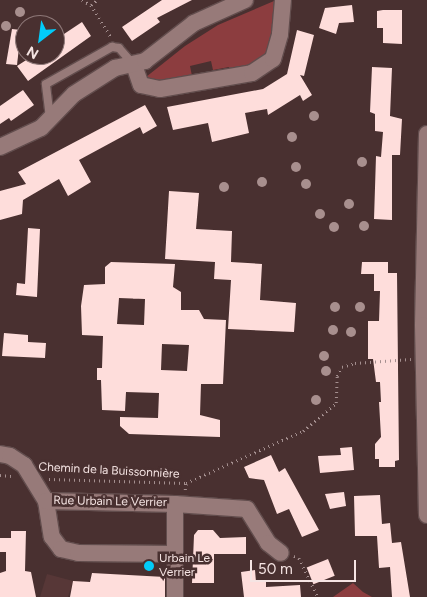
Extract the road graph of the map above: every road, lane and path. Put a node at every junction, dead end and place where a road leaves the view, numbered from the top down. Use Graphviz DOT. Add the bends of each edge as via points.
graph roads {
  1 [pos="82,0"];
  2 [pos="97,0"];
  3 [pos="245,0"];
  4 [pos="283,0"];
  5 [pos="91,5"];
  6 [pos="120,48"];
  7 [pos="134,65"];
  8 [pos="51,121"];
  9 [pos="427,134"];
  10 [pos="0,147"];
  11 [pos="425,325"];
  12 [pos="424,358"];
  13 [pos="0,454"];
  14 [pos="30,476"];
  15 [pos="186,483"];
  16 [pos="46,501"];
  17 [pos="179,504"];
  18 [pos="427,515"];
  19 [pos="281,553"];
  20 [pos="175,554"];
  21 [pos="175,597"];
  22 [pos="318,597"];
  1 -- 5 [label="path"];
  2 -- 5 [label="path"];
  3 -- 7 [label="street" via="194,23 151,57"];
  4 -- 7 [label="street" via="280,34 273,59 252,73 160,89 141,85"];
  5 -- 6 [label="path"];
  6 -- 7 [label="lane"];
  6 -- 8 [label="lane" via="112,47 46,84 44,92"];
  7 -- 8 [label="street" via="64,108"];
  8 -- 10 [label="street"];
  9 -- 11 [label="street"];
  11 -- 12 [label="street"];
  12 -- 15 [label="path" via="354,363 342,367 337,376 339,395 336,404 303,431"];
  12 -- 18 [label="street"];
  13 -- 14 [label="street, Rue Urbain Le Verrier" via="18,459"];
  14 -- 15 [label="path, Chemin de la Buissonnière"];
  14 -- 16 [label="street, Rue Urbain Le Verrier"];
  15 -- 17 [label="path"];
  16 -- 17 [label="street, Rue Urbain Le Verrier"];
  16 -- 20 [label="street, Rue Urbain Le Verrier" via="54,545 61,550"];
  17 -- 19 [label="street, Rue Urbain Le Verrier" via="247,509 268,543"];
  17 -- 20 [label="street"];
  19 -- 22 [label="path" via="299,558"];
  20 -- 21 [label="street"];
}
